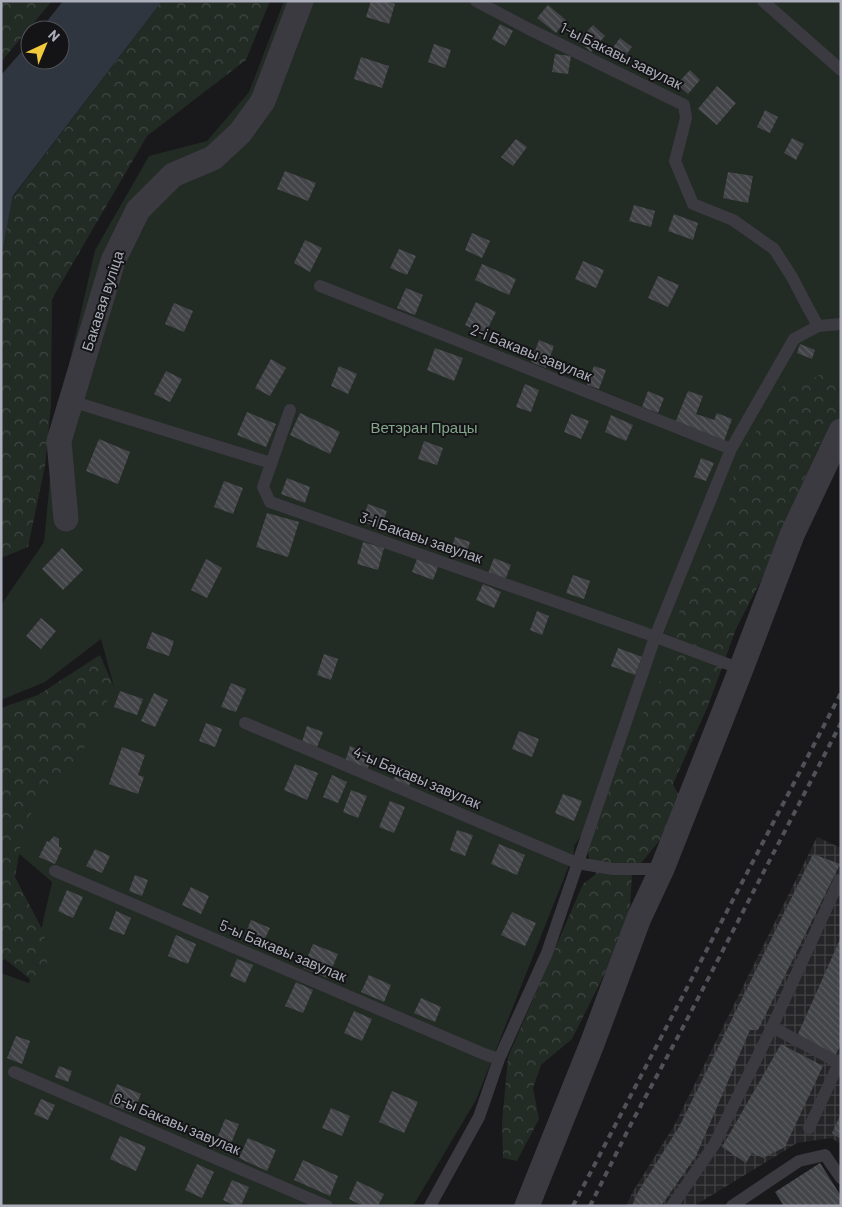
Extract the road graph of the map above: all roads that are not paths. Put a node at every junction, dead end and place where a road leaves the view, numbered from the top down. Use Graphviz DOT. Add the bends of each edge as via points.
graph roads {
  1 [pos="301,1"];
  2 [pos="476,1"];
  3 [pos="763,1"];
  4 [pos="841,70"];
  5 [pos="320,286"];
  6 [pos="841,324"];
  7 [pos="818,326"];
  8 [pos="71,401"];
  9 [pos="290,410"];
  10 [pos="841,431"];
  11 [pos="731,449"];
  12 [pos="271,463"];
  13 [pos="66,519"];
  14 [pos="655,637"];
  15 [pos="741,670"];
  16 [pos="245,723"];
  17 [pos="577,863"];
  18 [pos="662,869"];
  19 [pos="55,871"];
  20 [pos="839,881"];
  21 [pos="772,1027"];
  22 [pos="500,1059"];
  23 [pos="840,1061"];
  24 [pos="14,1072"];
  25 [pos="809,1128"];
  26 [pos="841,1178"];
  27 [pos="432,1205"];
  28 [pos="327,1206"];
  29 [pos="527,1206"];
  30 [pos="672,1206"];
  31 [pos="732,1206"];
  1 -- 8 [label="street, Бакавая вуліца" via="263,101 240,133 213,158 173,175 138,210 113,261"];
  2 -- 7 [label="lane, 1-ы Бакавы завулак" via="684,105 686,118 675,161 693,204 733,220 774,249"];
  3 -- 4 [label="lane"];
  5 -- 11 [label="lane, 2-і Бакавы завулак"];
  6 -- 7 [label="lane"];
  7 -- 11 [label="lane" via="794,338"];
  8 -- 12 [label="lane"];
  8 -- 13 [label="street, Бакавая вуліца" via="59,440"];
  9 -- 12 [label="lane, 3-і Бакавы завулак"];
  10 -- 15 [label="street" via="792,535"];
  11 -- 14 [label="lane"];
  12 -- 14 [label="lane, 3-і Бакавы завулак" via="263,487 270,502"];
  14 -- 15 [label="lane, 3-і Бакавы завулак"];
  14 -- 17 [label="lane"];
  15 -- 18 [label="street"];
  16 -- 17 [label="lane, 4-ы Бакавы завулак"];
  17 -- 18 [label="lane, 4-ы Бакавы завулак" via="613,869"];
  17 -- 22 [label="lane" via="546,953"];
  18 -- 29 [label="street" via="638,918"];
  19 -- 22 [label="lane, 5-ы Бакавы завулак"];
  20 -- 21 [label="lane"];
  21 -- 23 [label="lane"];
  21 -- 30 [label="lane" via="714,1145"];
  22 -- 27 [label="lane" via="479,1117"];
  23 -- 25 [label="lane"];
  24 -- 28 [label="lane, 6-ы Бакавы завулак"];
  26 -- 31 [label="lane" via="825,1155 799,1162"];
}
